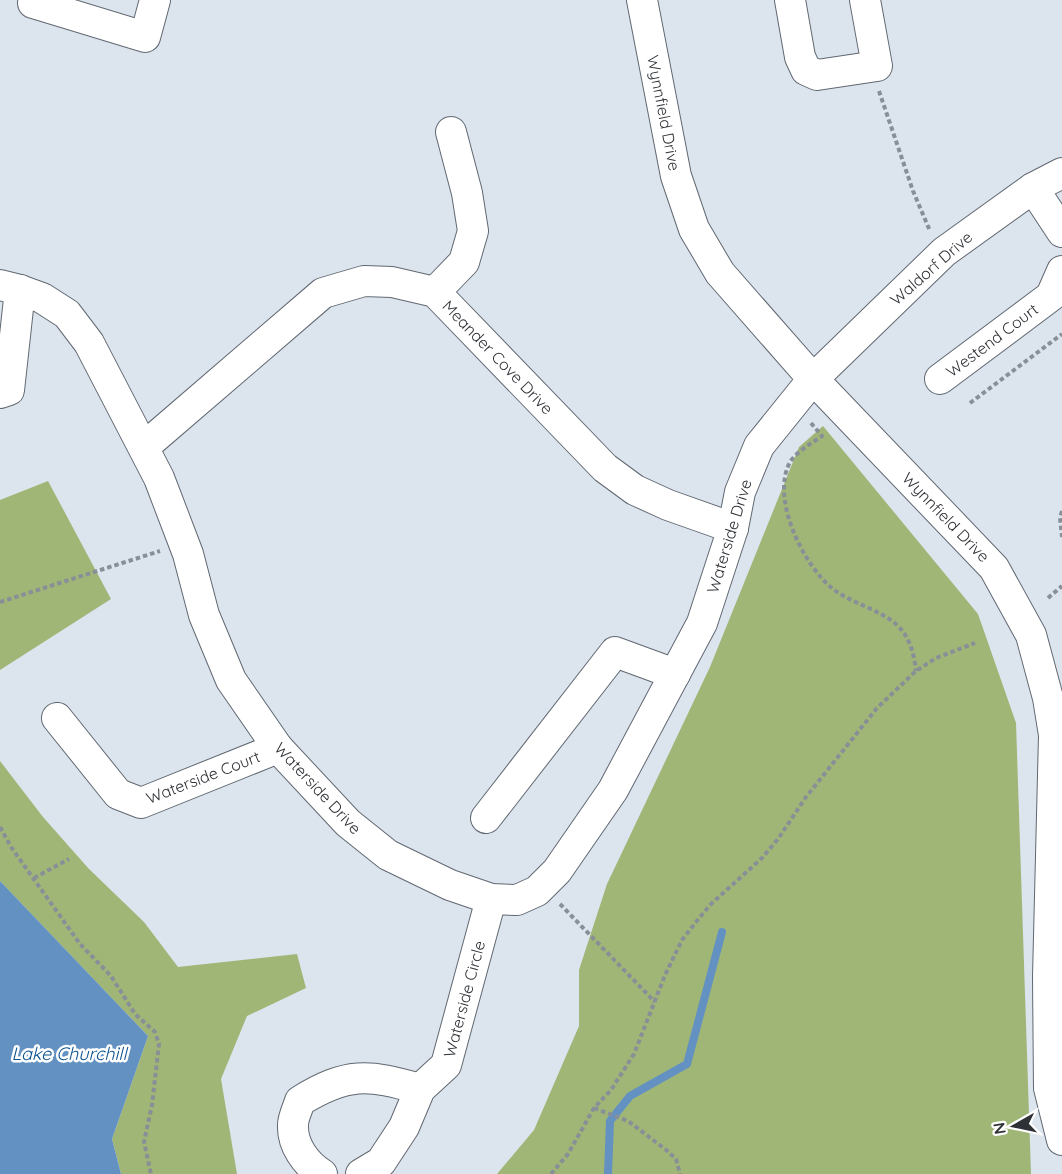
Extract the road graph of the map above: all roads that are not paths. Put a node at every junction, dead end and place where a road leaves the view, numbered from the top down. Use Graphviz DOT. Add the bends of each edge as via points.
graph roads {
  1 [pos="34,0"];
  2 [pos="155,0"];
  3 [pos="642,0"];
  4 [pos="790,0"];
  5 [pos="865,0"];
  6 [pos="451,132"];
  7 [pos="1062,173"];
  8 [pos="1033,188"];
  9 [pos="1062,232"];
  10 [pos="1062,271"];
  11 [pos="10,287"];
  12 [pos="435,292"];
  13 [pos="813,379"];
  14 [pos="940,379"];
  15 [pos="0,393"];
  16 [pos="144,447"];
  17 [pos="733,528"];
  18 [pos="675,674"];
  19 [pos="1055,696"];
  20 [pos="57,718"];
  21 [pos="278,748"];
  22 [pos="486,818"];
  23 [pos="491,899"];
  24 [pos="1055,977"];
  25 [pos="420,1089"];
  26 [pos="1062,1140"];
  27 [pos="322,1174"];
  28 [pos="361,1174"];
  1 -- 2 [label="street" via="33,3 145,37"];
  3 -- 13 [label="street, Wynnfield Drive" via="676,176 694,229 720,273"];
  4 -- 5 [label="street" via="800,57 806,70 817,75 876,66"];
  6 -- 12 [label="street" via="473,231 464,262"];
  7 -- 8 [label="street, Waldorf Drive"];
  8 -- 9 [label="street"];
  8 -- 13 [label="street, Waldorf Drive" via="940,256"];
  10 -- 14 [label="street, Westend Court" via="1051,296"];
  11 -- 15 [label="street, Waterside Drive" via="9,390"];
  11 -- 16 [label="street, Waterside Drive" via="42,298 67,314 88,343"];
  12 -- 16 [label="street, Meander Cove Drive" via="392,282 364,281 323,293"];
  12 -- 17 [label="street, Meander Cove Drive" via="605,468 635,490"];
  13 -- 17 [label="street, Waterside Drive" via="759,446 740,492"];
  13 -- 19 [label="street, Wynnfield Drive" via="994,568 1031,635"];
  16 -- 21 [label="street, Waterside Drive" via="184,544 204,615 231,680"];
  17 -- 18 [label="street, Waterside Drive" via="702,623"];
  18 -- 22 [label="street" via="615,652"];
  18 -- 23 [label="street, Waterside Drive" via="613,790 557,872 537,891 517,900"];
  19 -- 24 [label="street, Wynnfield Drive"];
  20 -- 21 [label="street, Waterside Court" via="118,794 141,803"];
  21 -- 23 [label="street, Waterside Drive" via="348,824 388,855 450,885"];
  23 -- 25 [label="street, Waterside Circle" via="446,1065"];
  24 -- 26 [label="street, Wynnfield Drive" via="1049,1088"];
  25 -- 27 [label="street" via="374,1078 350,1079 323,1087 300,1101 293,1125 298,1148 309,1167"];
  25 -- 28 [label="street, Waterside Circle" via="404,1127 381,1162"];
}
